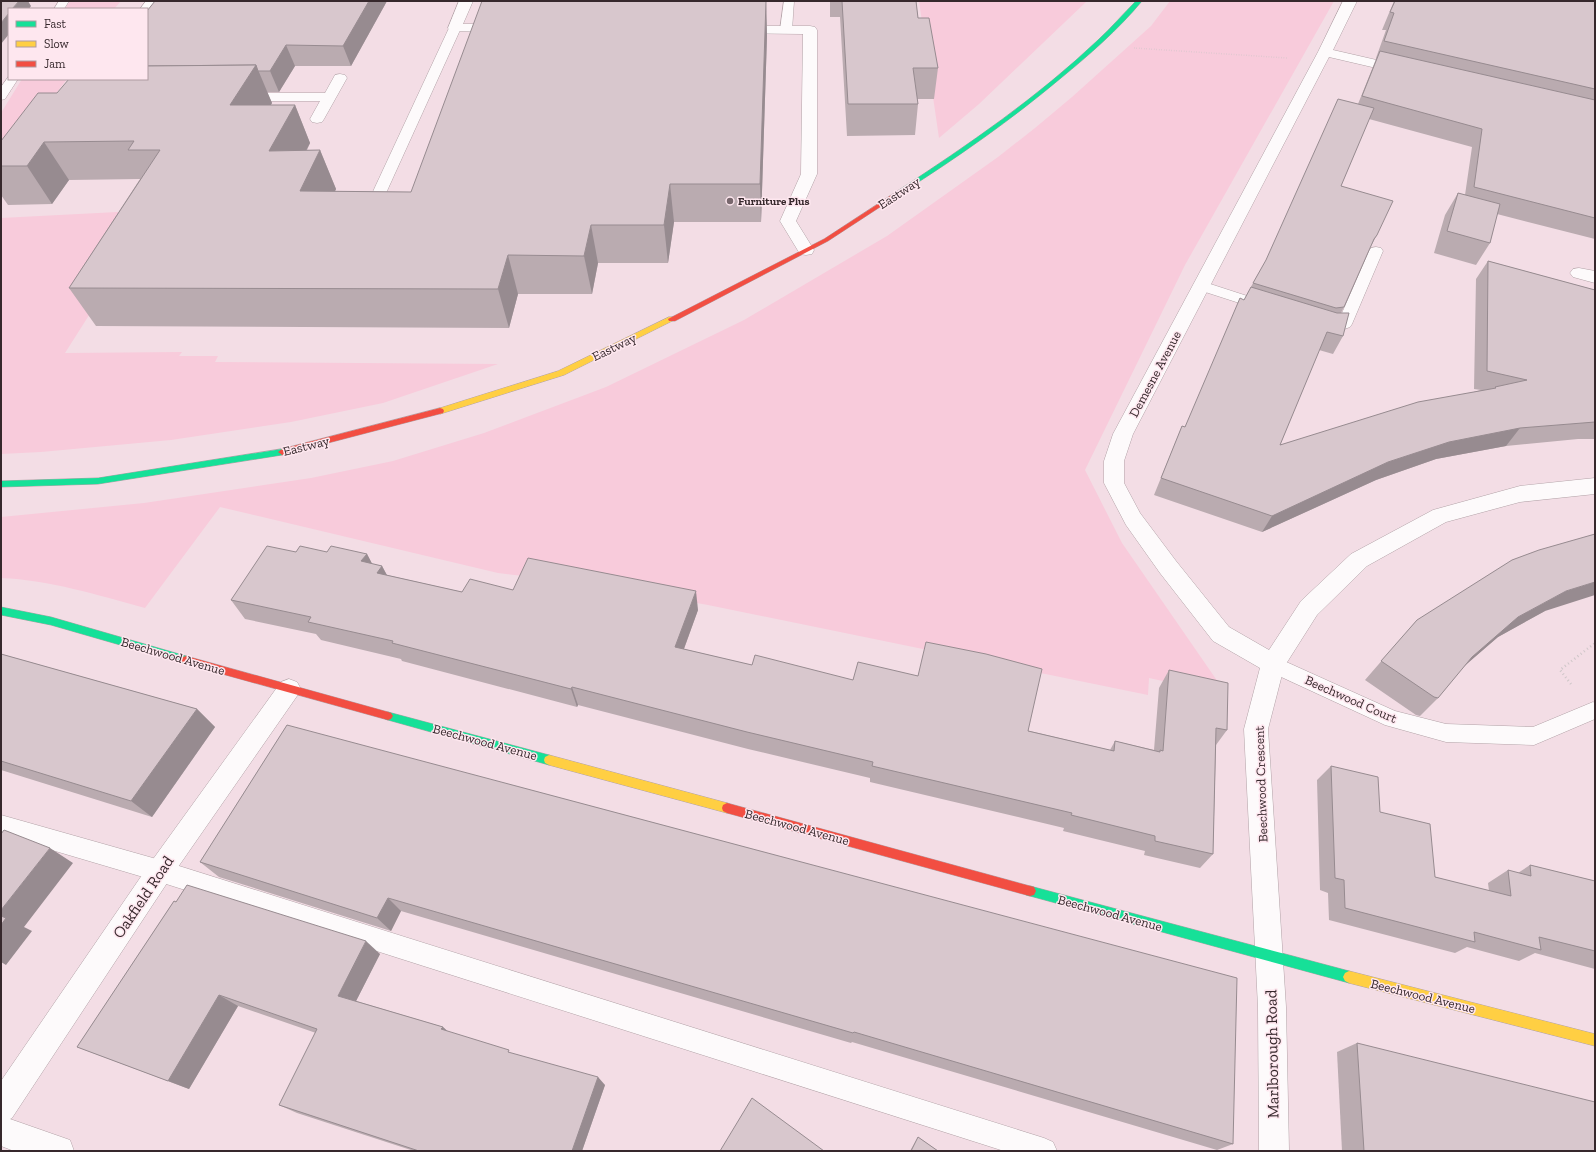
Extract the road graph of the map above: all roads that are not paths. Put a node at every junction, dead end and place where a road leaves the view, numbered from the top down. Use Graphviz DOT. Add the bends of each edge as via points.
graph roads {
  1 [pos="466,1"];
  2 [pos="789,1"];
  3 [pos="1139,1"];
  4 [pos="1350,1"];
  5 [pos="455,28"];
  6 [pos="518,28"];
  7 [pos="723,30"];
  8 [pos="786,30"];
  9 [pos="1323,56"];
  10 [pos="1418,74"];
  11 [pos="340,78"];
  12 [pos="11,80"];
  13 [pos="1,96"];
  14 [pos="226,97"];
  15 [pos="329,97"];
  16 [pos="318,119"];
  17 [pos="368,216"];
  18 [pos="806,250"];
  19 [pos="1376,251"];
  20 [pos="1201,286"];
  21 [pos="1277,310"];
  22 [pos="1315,322"];
  23 [pos="1,484"];
  24 [pos="1595,486"];
  25 [pos="1,611"];
  26 [pos="1272,664"];
  27 [pos="288,689"];
  28 [pos="1593,711"];
  29 [pos="1,825"];
  30 [pos="160,871"];
  31 [pos="1269,956"];
  32 [pos="1595,1040"];
  33 [pos="1,1107"];
  34 [pos="1,1131"];
  35 [pos="59,1151"];
  36 [pos="1044,1151"];
  37 [pos="1274,1151"];
  1 -- 5 [label="street"];
  2 -- 8 [label="lane"];
  3 -- 18 [label="street, Eastway" via="1095,46 1043,90 951,159 826,240"];
  4 -- 9 [label="street, Demesne Avenue"];
  5 -- 6 [label="street"];
  5 -- 17 [label="lane"];
  7 -- 8 [label="street"];
  8 -- 18 [label="street" via="810,30 809,174 788,221"];
  9 -- 10 [label="street"];
  9 -- 20 [label="street, Demesne Avenue"];
  11 -- 15 [label="street"];
  12 -- 13 [label="lane"];
  14 -- 15 [label="street"];
  15 -- 16 [label="street"];
  18 -- 23 [label="street, Eastway" via="706,303 561,373 424,416 277,453 98,481"];
  19 -- 22 [label="lane" via="1345,324 1330,326"];
  20 -- 21 [label="lane"];
  20 -- 26 [label="street, Demesne Avenue" via="1123,434 1114,461 1114,483 1133,519 1221,634"];
  24 -- 26 [label="street, Beechwood Crescent" via="1520,494 1440,516 1359,560 1309,608"];
  25 -- 27 [label="street, Beechwood Avenue" via="51,621"];
  26 -- 28 [label="lane, Beechwood Court" via="1392,719 1446,733 1534,736"];
  26 -- 31 [label="street, Beechwood Crescent" via="1256,729"];
  27 -- 30 [label="street, Oakfield Road"];
  27 -- 31 [label="street, Beechwood Avenue"];
  29 -- 30 [label="lane"];
  30 -- 33 [label="street, Oakfield Road"];
  30 -- 36 [label="lane"];
  31 -- 32 [label="street, Beechwood Avenue"];
  31 -- 37 [label="street, Marlborough Road"];
  34 -- 35 [label="street"];
}
